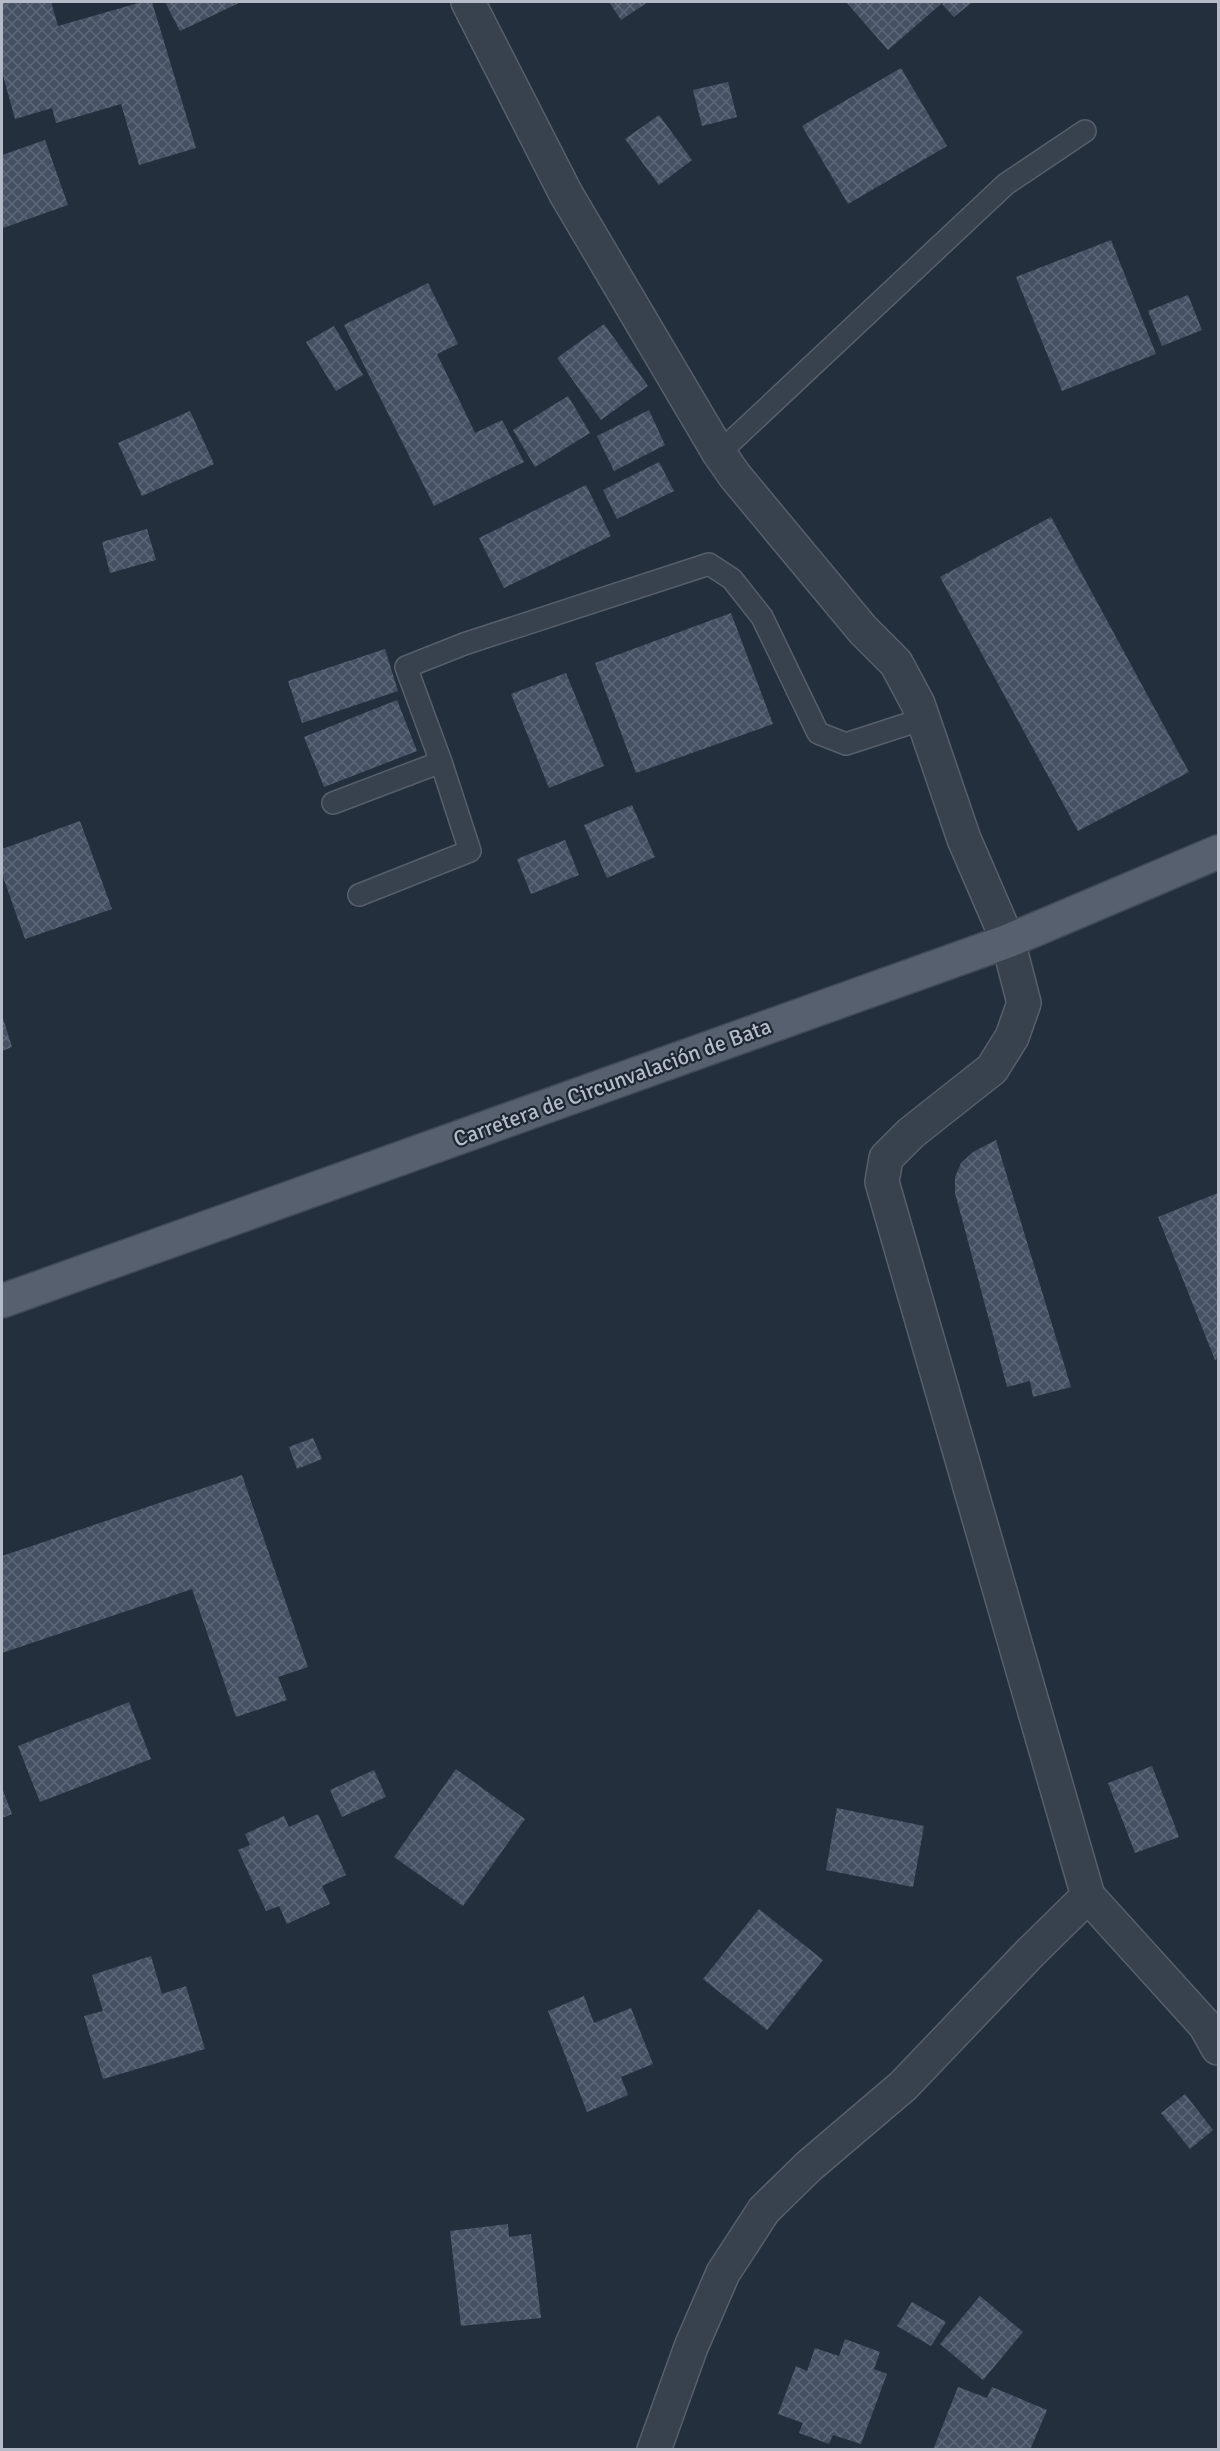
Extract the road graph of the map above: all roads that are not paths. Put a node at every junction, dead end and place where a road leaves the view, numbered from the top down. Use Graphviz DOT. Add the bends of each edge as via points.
graph roads {
  1 [pos="468,2"];
  2 [pos="1085,131"];
  3 [pos="719,453"];
  4 [pos="923,719"];
  5 [pos="441,762"];
  6 [pos="333,803"];
  7 [pos="1218,852"];
  8 [pos="359,895"];
  9 [pos="1008,941"];
  10 [pos="2,1301"];
  11 [pos="1088,1896"];
  12 [pos="1218,2048"];
  13 [pos="654,2450"];
  1 -- 3 [label="street" via="566,194"];
  2 -- 3 [label="lane" via="1006,184"];
  3 -- 4 [label="street" via="863,630 896,663"];
  4 -- 5 [label="lane" via="846,744 818,733 762,617 732,579 709,564 406,667"];
  4 -- 9 [label="street" via="964,839"];
  5 -- 6 [label="lane"];
  5 -- 8 [label="lane" via="470,851"];
  7 -- 9 [label="main road, Carretera de Circunvalación de Bata"];
  9 -- 10 [label="main road, Carretera de Circunvalación de Bata"];
  9 -- 11 [label="street" via="1024,1003 1012,1037 992,1069 911,1133 886,1158 882,1182"];
  11 -- 12 [label="street" via="1205,2025"];
  11 -- 13 [label="street" via="903,2086 764,2210 723,2273"];
}
